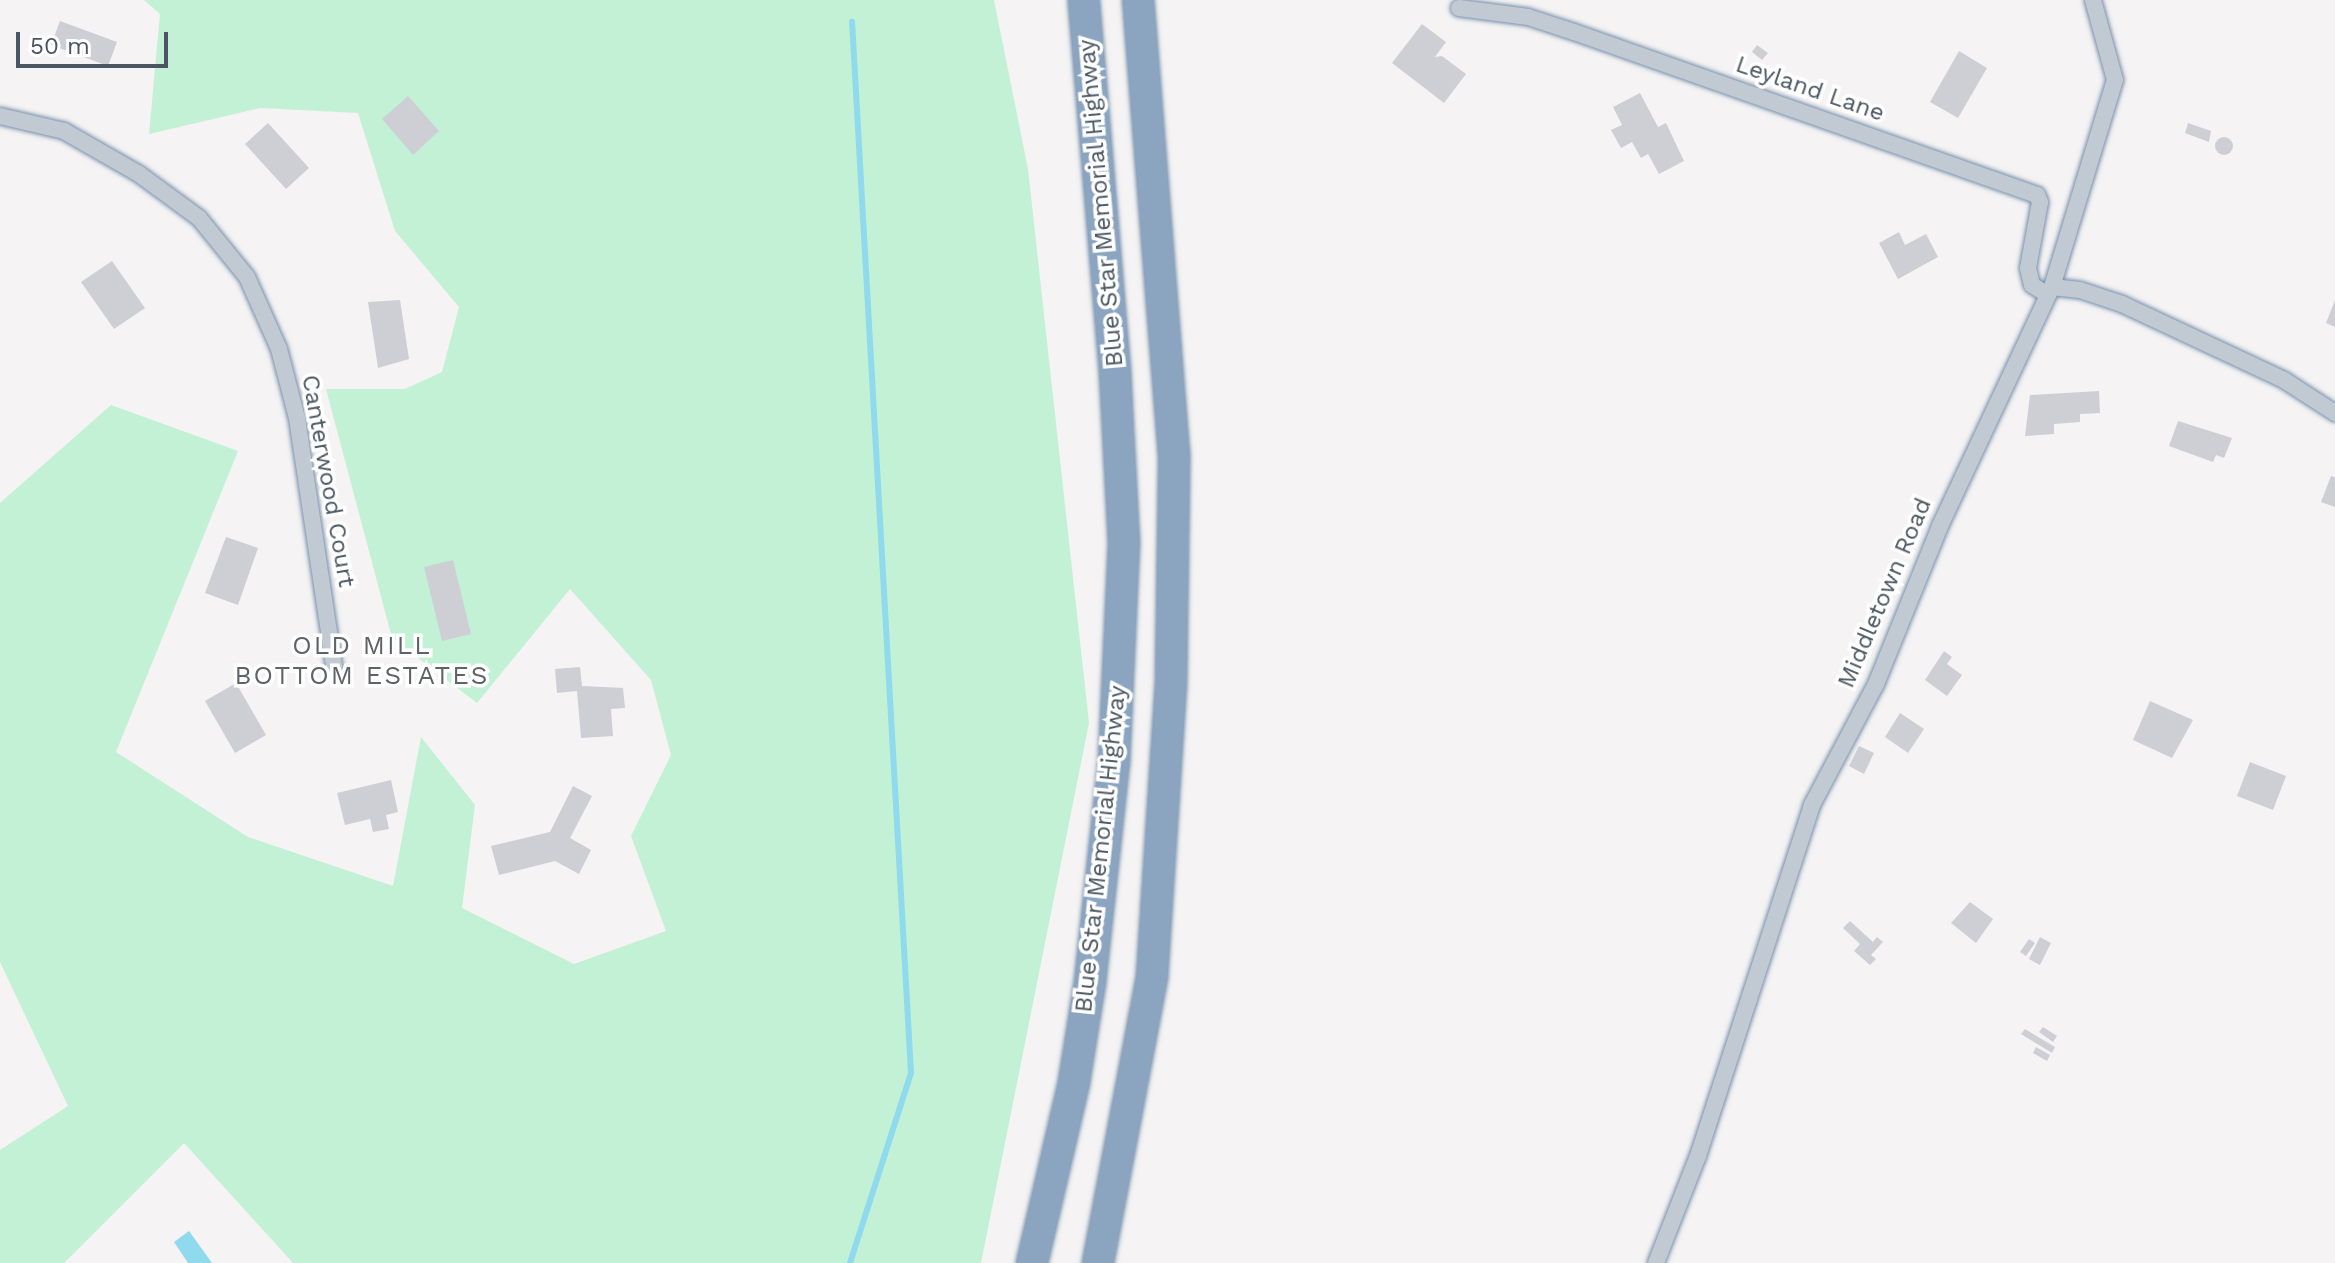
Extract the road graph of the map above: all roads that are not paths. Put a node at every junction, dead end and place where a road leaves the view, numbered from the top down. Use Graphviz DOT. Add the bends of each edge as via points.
graph roads {
  1 [pos="1084,0"];
  2 [pos="1138,0"];
  3 [pos="2093,0"];
  4 [pos="1459,8"];
  5 [pos="0,116"];
  6 [pos="2050,291"];
  7 [pos="2335,413"];
  8 [pos="334,667"];
  9 [pos="1032,1263"];
  10 [pos="1098,1263"];
  11 [pos="1656,1263"];
  1 -- 9 [label="highway, Blue Star Memorial Highway" via="1115,372 1122,575 1114,762 1090,982 1074,1082"];
  2 -- 10 [label="highway" via="1174,455 1171,684 1152,977"];
  3 -- 6 [label="street" via="2115,80"];
  4 -- 6 [label="street, Leyland Lane" via="1528,17 2037,195 2028,268 2032,285"];
  5 -- 8 [label="street, Canterwood Court" via="64,131 139,174 199,218 247,277 279,349 297,418"];
  6 -- 7 [label="street" via="2080,290 2122,304 2284,380"];
  6 -- 11 [label="street, Middletown Road" via="1940,526 1882,671 1812,805 1698,1156"];
}
